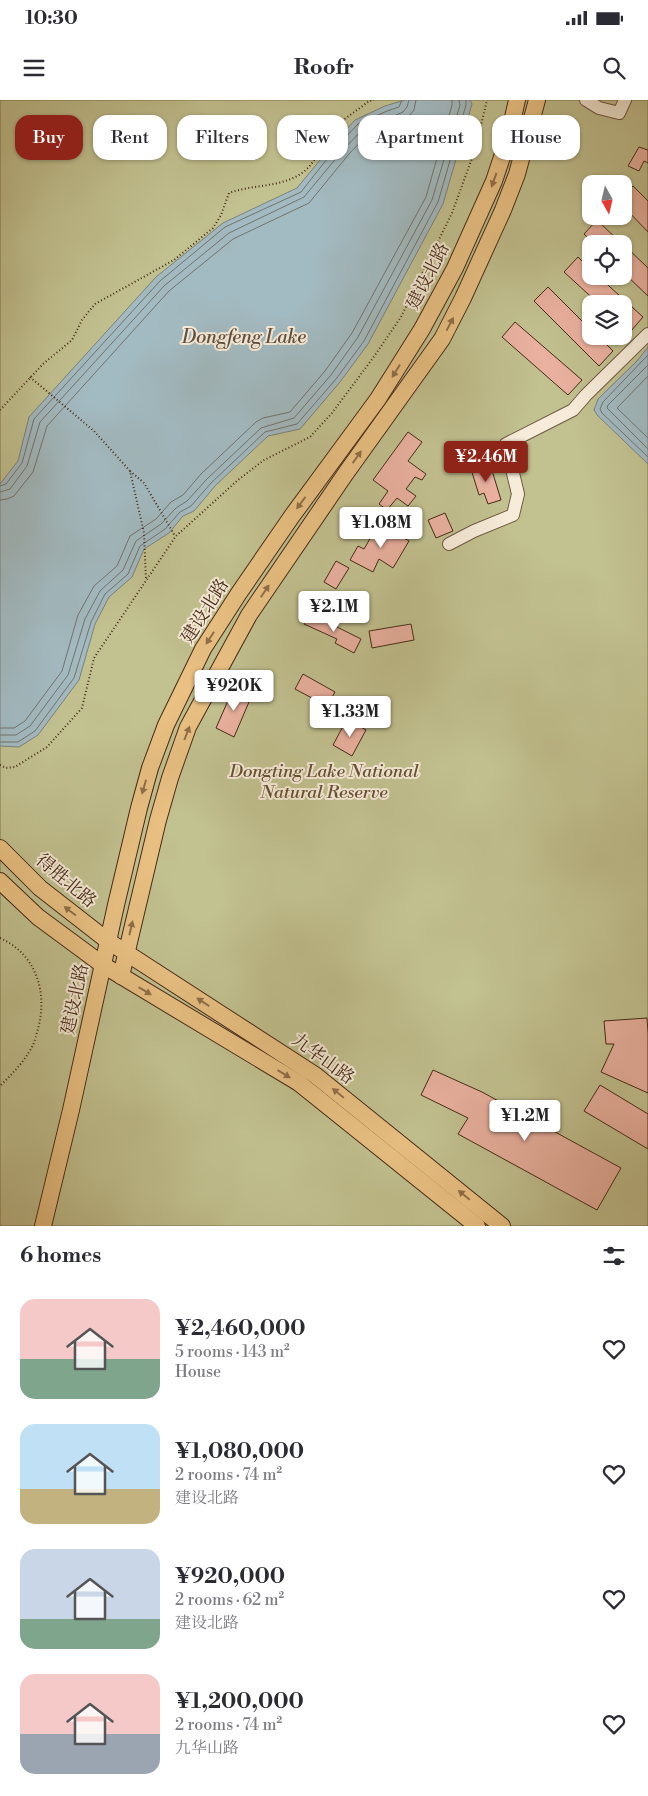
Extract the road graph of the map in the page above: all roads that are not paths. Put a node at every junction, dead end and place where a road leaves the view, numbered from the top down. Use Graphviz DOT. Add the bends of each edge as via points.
graph roads {
  1 [pos="517,100"];
  2 [pos="537,100"];
  3 [pos="586,100"];
  4 [pos="625,100"];
  5 [pos="648,334"];
  6 [pos="449,544"];
  7 [pos="0,848"];
  8 [pos="0,881"];
  9 [pos="108,941"];
  10 [pos="126,952"];
  11 [pos="103,966"];
  12 [pos="120,976"];
  13 [pos="43,1226"];
  14 [pos="477,1226"];
  15 [pos="502,1226"];
  1 -- 9 [label="main road, 建设北路, one-way" via="494,181 455,268 422,329 378,399 234,601 203,649 166,725 138,808"];
  10 -- 2 [label="main road, one-way" via="158,820 188,727 249,615 442,339 503,210"];
  3 -- 4 [label="street" via="599,108 619,113"];
  5 -- 6 [label="street" via="573,410 506,444 518,494 514,515"];
  9 -- 7 [label="main road, 得胜北路, one-way" via="40,888"];
  8 -- 11 [label="main road" via="38,917"];
  9 -- 10 [label="main road, 九华山路"];
  9 -- 11 [label="main road, 建设北路"];
  10 -- 12 [label="main road"];
  15 -- 10 [label="main road, 九华山路, one-way" via="315,1075"];
  11 -- 12 [label="main road, 九华山路"];
  11 -- 13 [label="main road, 建设北路"];
  12 -- 14 [label="main road, 九华山路, one-way" via="299,1083"];
}
